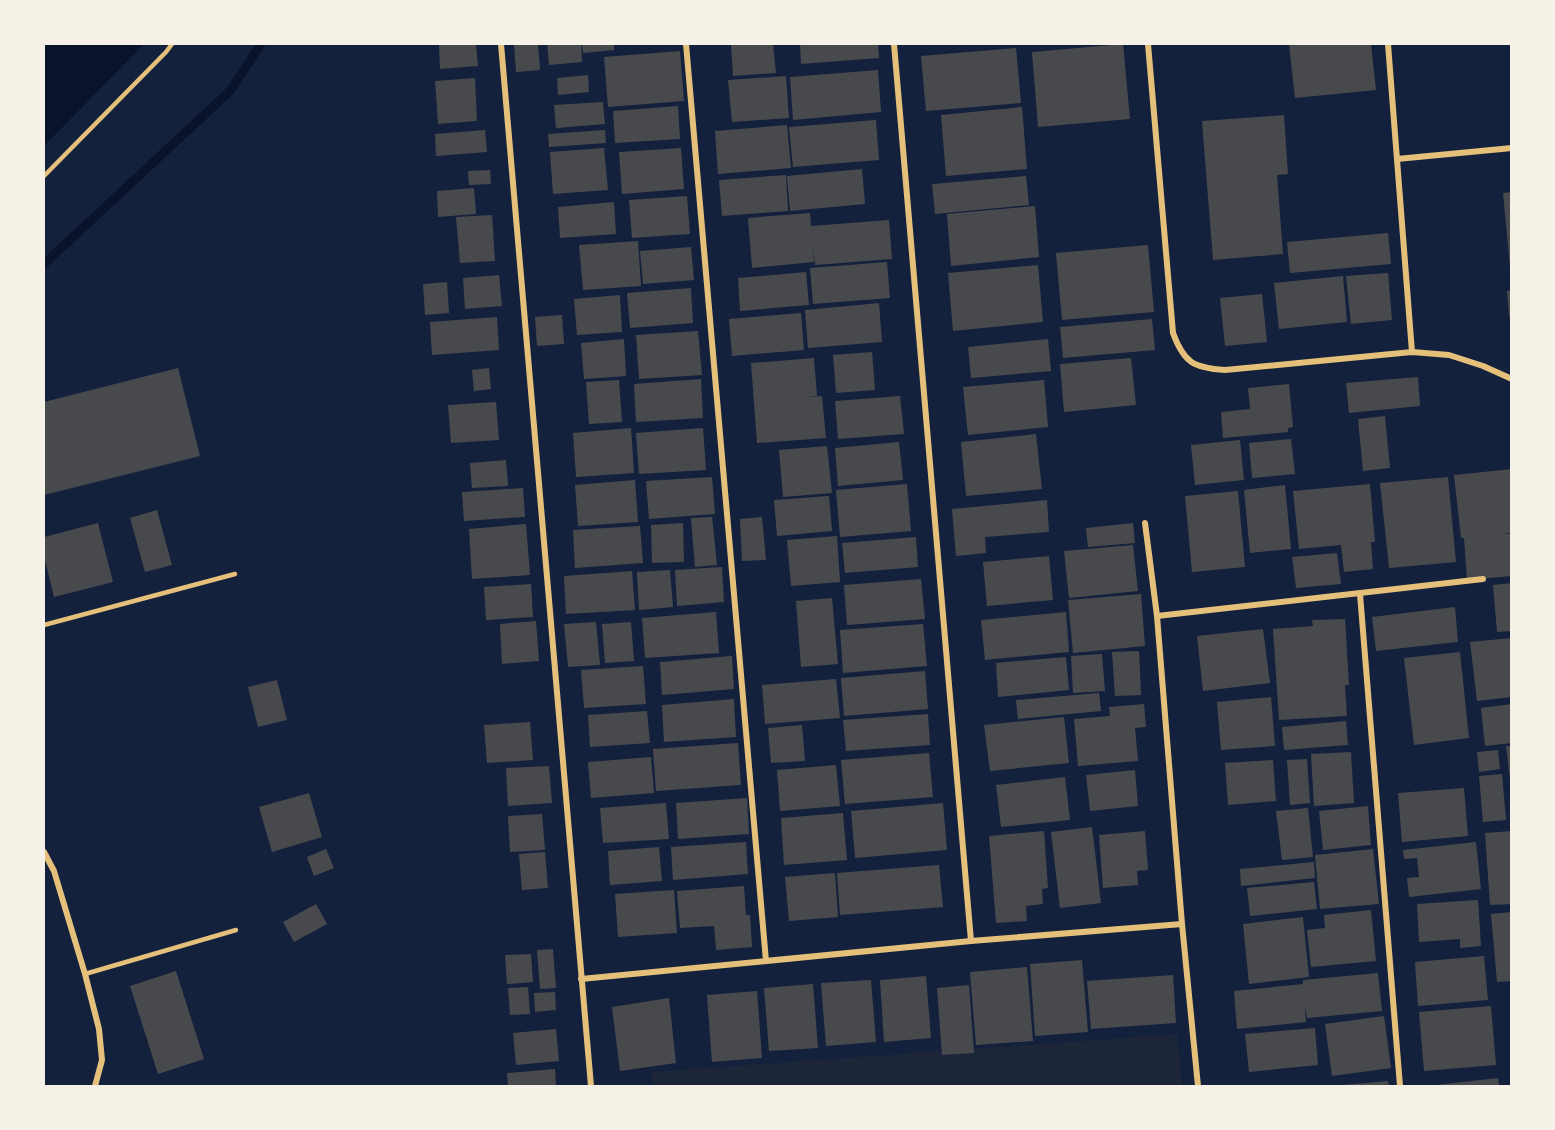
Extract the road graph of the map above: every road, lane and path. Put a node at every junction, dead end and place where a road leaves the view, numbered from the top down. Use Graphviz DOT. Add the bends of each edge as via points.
graph roads {
  1 [pos="172,44"];
  2 [pos="501,44"];
  3 [pos="686,44"];
  4 [pos="894,44"];
  5 [pos="1148,44"];
  6 [pos="1388,44"];
  7 [pos="1512,148"];
  8 [pos="1397,159"];
  9 [pos="44,176"];
  10 [pos="1412,352"];
  11 [pos="1512,379"];
  12 [pos="1145,523"];
  13 [pos="235,574"];
  14 [pos="1483,579"];
  15 [pos="1359,594"];
  16 [pos="1157,616"];
  17 [pos="44,625"];
  18 [pos="44,852"];
  19 [pos="1182,924"];
  20 [pos="236,930"];
  21 [pos="972,941"];
  22 [pos="766,961"];
  23 [pos="85,974"];
  24 [pos="581,980"];
  25 [pos="95,1086"];
  26 [pos="591,1086"];
  27 [pos="1198,1086"];
  28 [pos="1400,1086"];
  1 -- 9 [label="lane"];
  2 -- 24 [label="street"];
  3 -- 22 [label="street"];
  4 -- 21 [label="street"];
  5 -- 10 [label="street" via="1173,333 1187,360 1205,369 1225,370"];
  6 -- 8 [label="street"];
  7 -- 8 [label="street"];
  8 -- 10 [label="street"];
  10 -- 11 [label="street" via="1449,355"];
  12 -- 16 [label="street"];
  13 -- 17 [label="lane"];
  14 -- 15 [label="street"];
  15 -- 16 [label="street"];
  15 -- 28 [label="street"];
  16 -- 19 [label="street"];
  18 -- 23 [label="street" via="54,871"];
  19 -- 21 [label="street"];
  19 -- 27 [label="street"];
  20 -- 23 [label="lane"];
  21 -- 22 [label="street"];
  22 -- 24 [label="street"];
  23 -- 25 [label="street" via="99,1029 102,1060"];
  24 -- 26 [label="street"];
}
